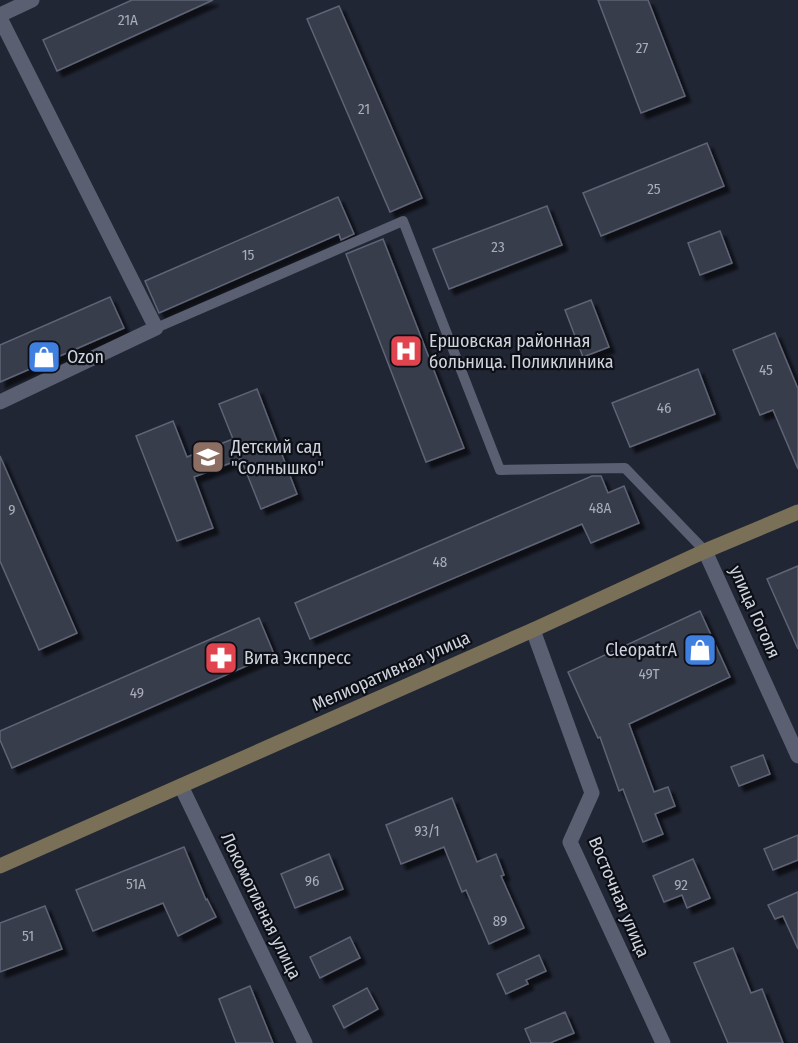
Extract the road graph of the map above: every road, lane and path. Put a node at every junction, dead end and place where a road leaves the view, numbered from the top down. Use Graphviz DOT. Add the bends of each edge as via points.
graph roads {
  1 [pos="32,0"];
  2 [pos="0,16"];
  3 [pos="156,328"];
  4 [pos="0,402"];
  5 [pos="798,512"];
  6 [pos="705,551"];
  7 [pos="533,630"];
  8 [pos="798,756"];
  9 [pos="181,786"];
  10 [pos="0,866"];
  11 [pos="305,1043"];
  12 [pos="663,1043"];
  1 -- 2 [label="street"];
  2 -- 3 [label="street"];
  3 -- 4 [label="street"];
  3 -- 6 [label="lane" via="403,221 500,470 625,468"];
  5 -- 6 [label="main road, Мелиоративная улица"];
  6 -- 7 [label="main road, Мелиоративная улица"];
  6 -- 8 [label="street, улица Гоголя"];
  7 -- 9 [label="main road, Мелиоративная улица"];
  7 -- 12 [label="street, Восточная улица" via="592,793 570,842"];
  9 -- 10 [label="main road, Мелиоративная улица"];
  9 -- 11 [label="street, Локомотивная улица"];
}
